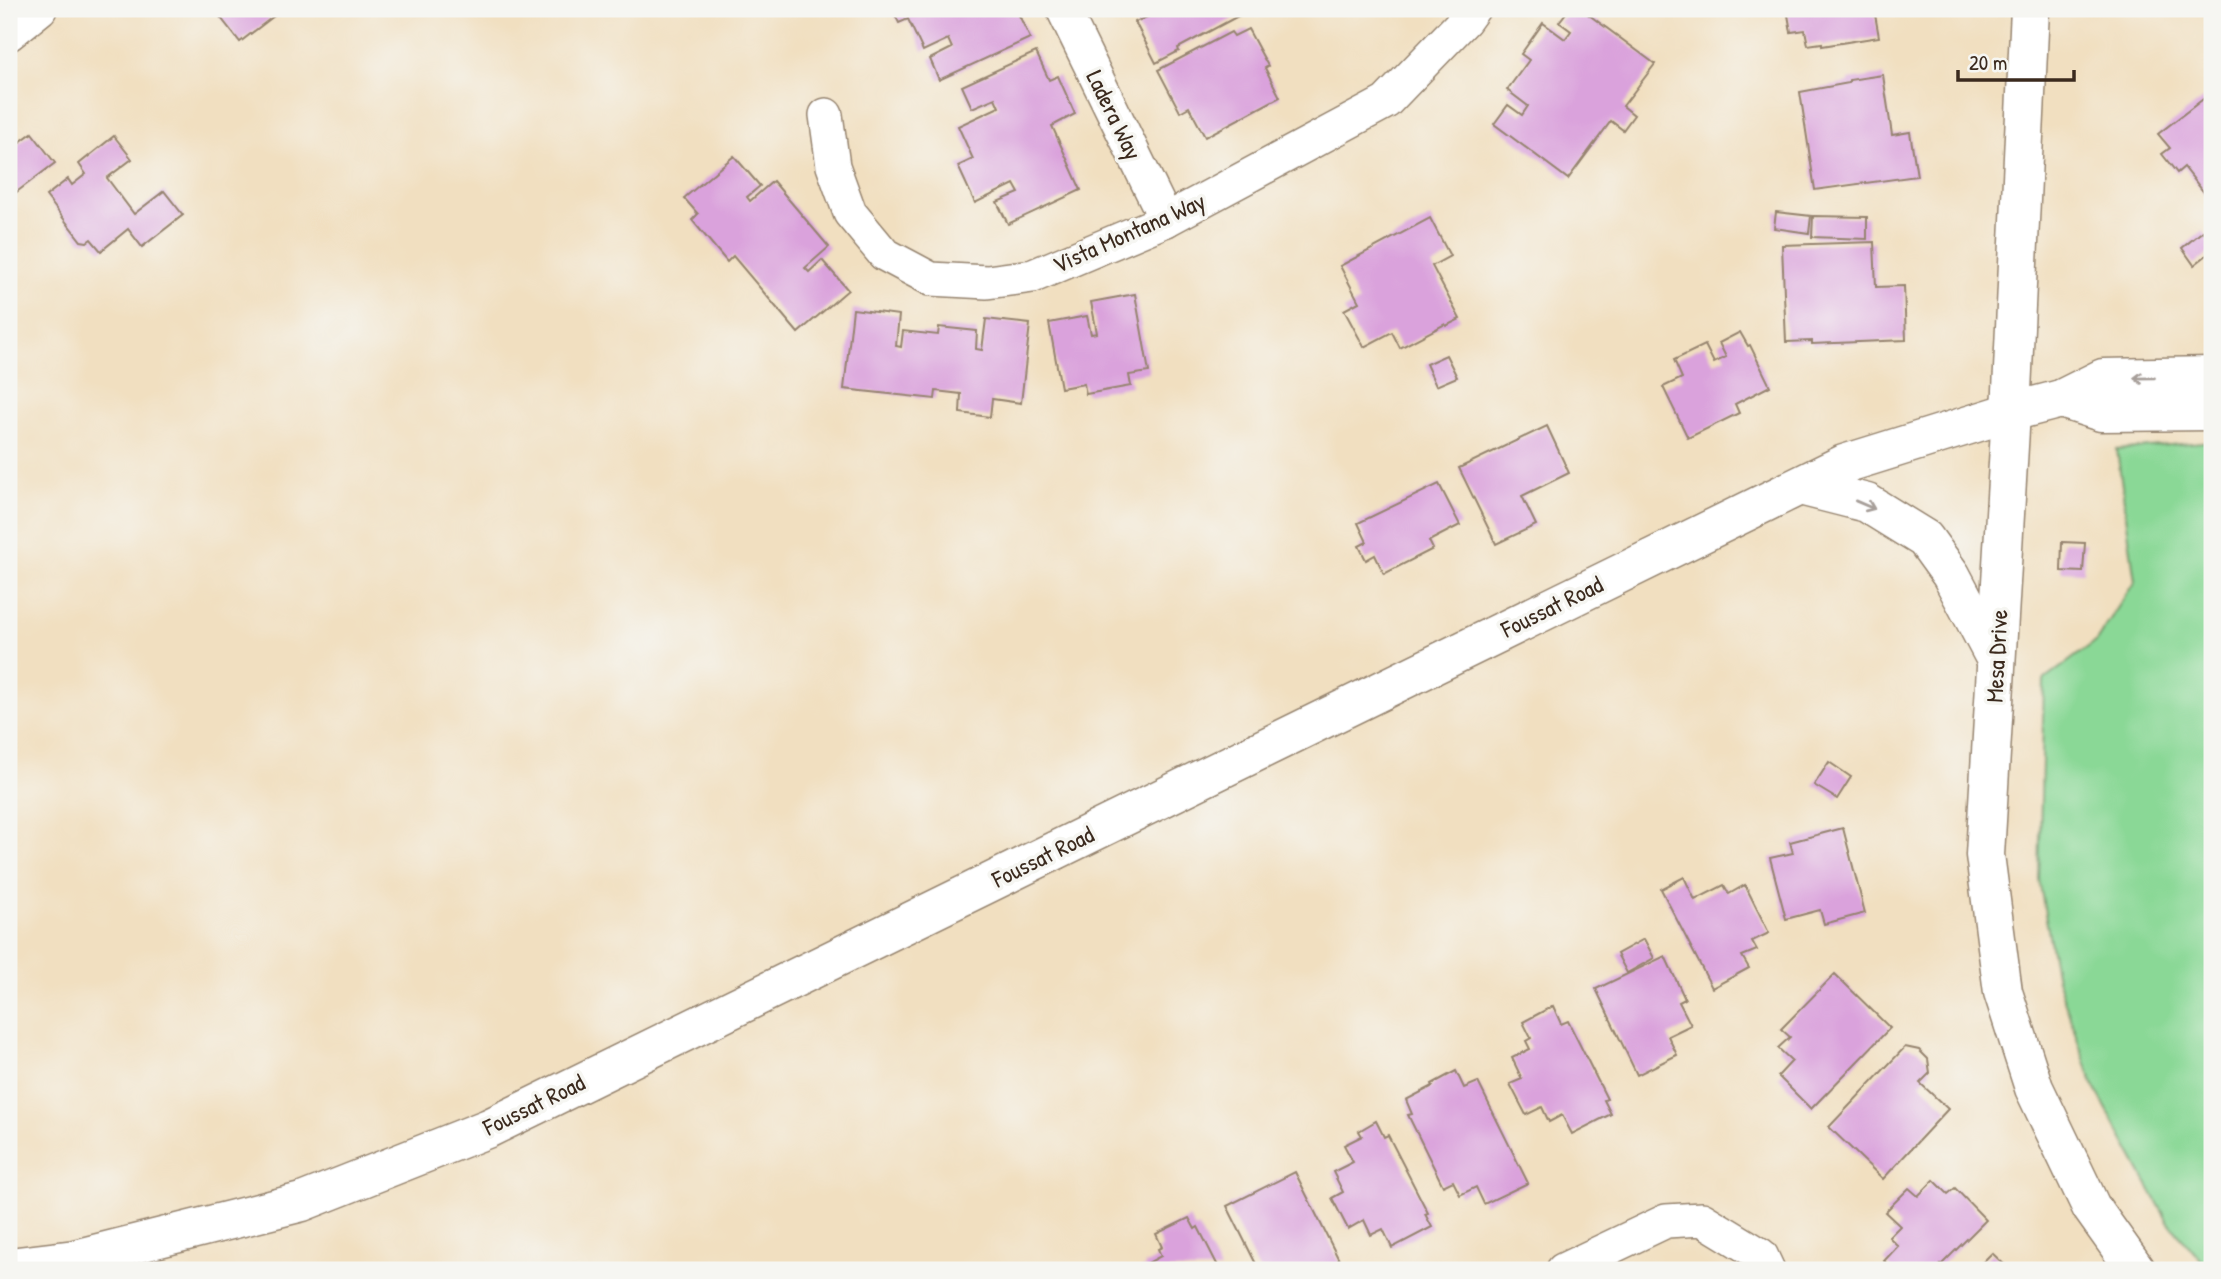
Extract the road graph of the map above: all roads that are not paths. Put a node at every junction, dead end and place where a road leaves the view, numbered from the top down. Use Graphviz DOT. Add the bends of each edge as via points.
graph roads {
  1 [pos="40,9"];
  2 [pos="1063,9"];
  3 [pos="1473,9"];
  4 [pos="2030,9"];
  5 [pos="9,34"];
  6 [pos="826,115"];
  7 [pos="1166,220"];
  8 [pos="2212,376"];
  9 [pos="2062,399"];
  10 [pos="2212,411"];
  11 [pos="2011,412"];
  12 [pos="1800,486"];
  13 [pos="1996,662"];
  14 [pos="9,1267"];
  15 [pos="1563,1270"];
  16 [pos="1768,1270"];
  17 [pos="2136,1270"];
  1 -- 5 [label="street"];
  2 -- 7 [label="street, Ladera Way"];
  3 -- 7 [label="street, Vista Montana Way" via="1386,103"];
  4 -- 11 [label="main road, Mesa Drive"];
  6 -- 7 [label="street, Vista Montana Way" via="833,166 850,214 884,254 931,279 987,282 1033,276"];
  8 -- 9 [label="main road, Foussat Road, one-way" via="2103,378"];
  9 -- 10 [label="main road" via="2101,412"];
  9 -- 11 [label="main road, Foussat Road"];
  11 -- 12 [label="main road, Foussat Road" via="1844,464"];
  11 -- 13 [label="main road, Mesa Drive"];
  12 -- 13 [label="main road, one-way" via="1867,503 1925,539 1951,575"];
  12 -- 14 [label="main road, Foussat Road" via="489,1128 302,1202 75,1259"];
  13 -- 17 [label="main road, Mesa Drive" via="1985,855 2003,992 2034,1088 2091,1207"];
  15 -- 16 [label="street" via="1666,1221 1702,1219 1761,1255"];
}
